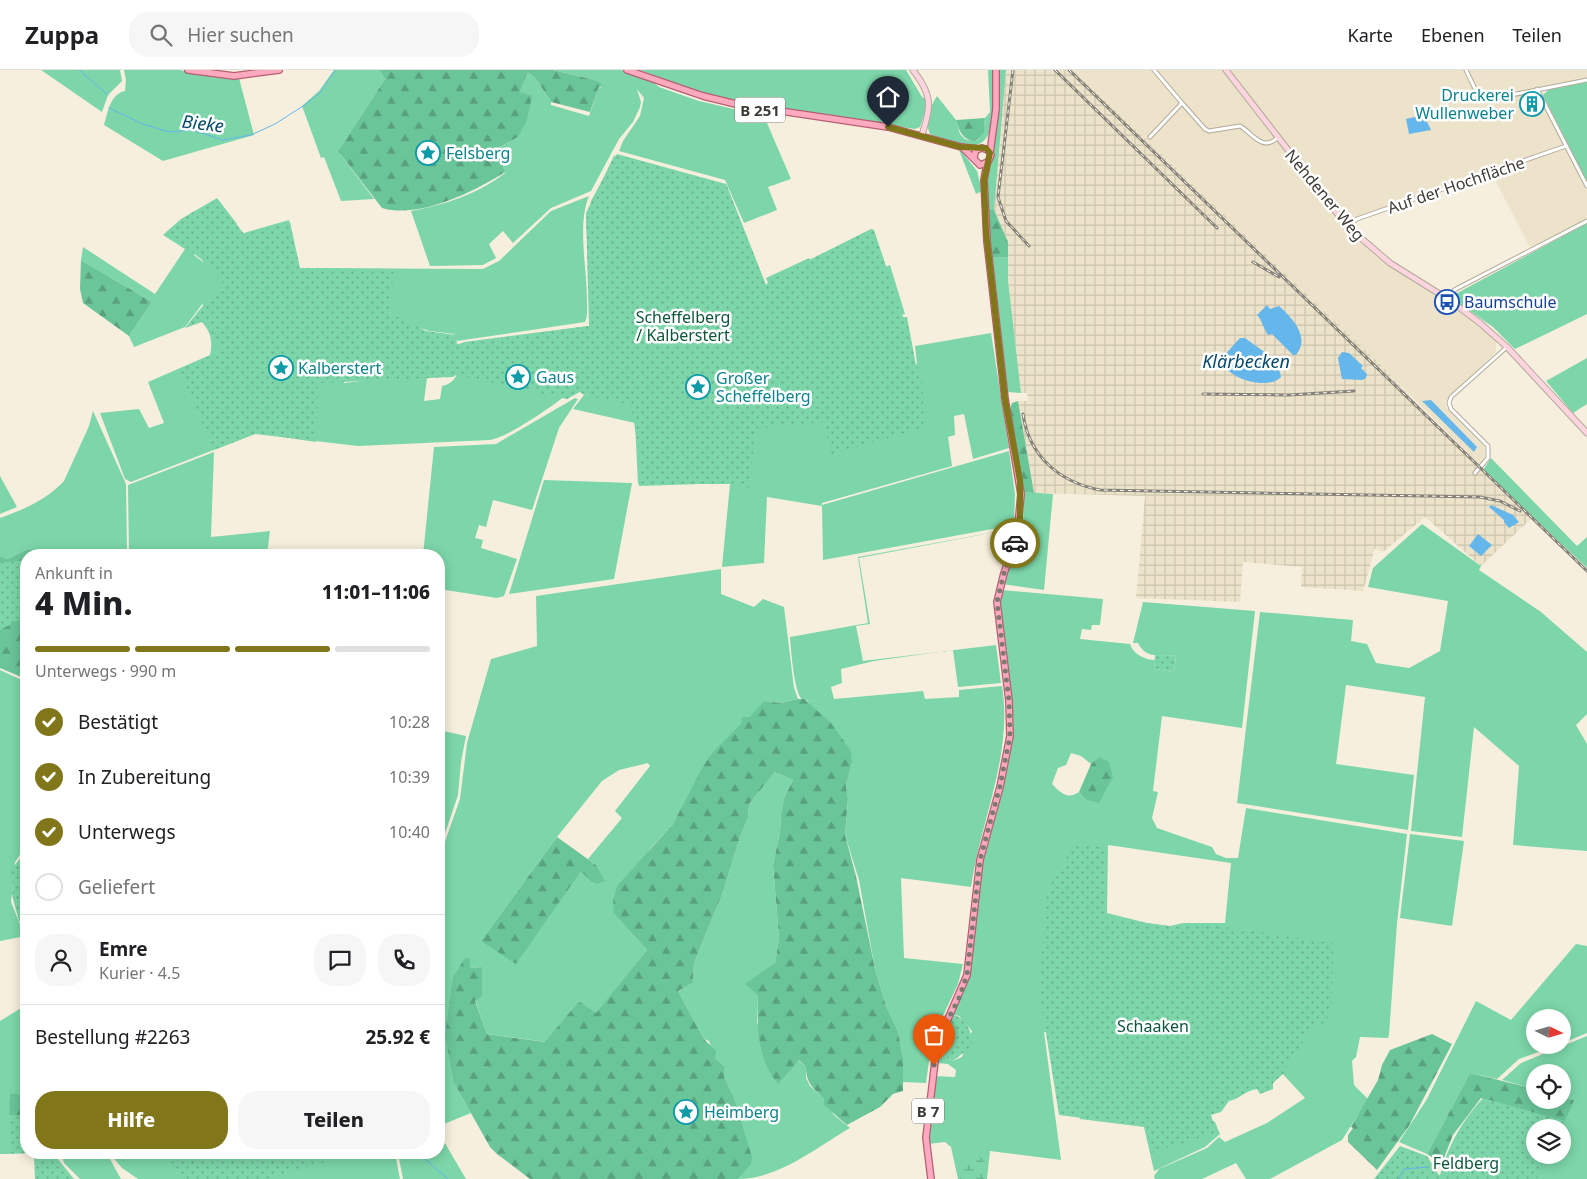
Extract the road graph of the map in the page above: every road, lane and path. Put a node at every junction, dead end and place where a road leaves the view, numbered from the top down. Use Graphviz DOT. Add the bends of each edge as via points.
graph roads {
  1 [pos="188,70"];
  2 [pos="279,70"];
  3 [pos="627,70"];
  4 [pos="913,70"];
  5 [pos="996,70"];
  6 [pos="1154,70"];
  7 [pos="1226,70"];
  8 [pos="1466,70"];
  9 [pos="1587,80"];
  10 [pos="1537,89"];
  11 [pos="1182,103"];
  12 [pos="922,135"];
  13 [pos="991,137"];
  14 [pos="1150,137"];
  15 [pos="1277,138"];
  16 [pos="1566,146"];
  17 [pos="961,147"];
  18 [pos="980,148"];
  19 [pos="990,153"];
  20 [pos="974,157"];
  21 [pos="978,164"];
  22 [pos="987,164"];
  23 [pos="984,180"];
  24 [pos="1587,186"];
  25 [pos="1587,221"];
  26 [pos="1347,226"];
  27 [pos="1445,298"];
  28 [pos="1507,347"];
  29 [pos="1587,433"];
  30 [pos="1476,473"];
  31 [pos="931,1179"];
  1 -- 2 [label="main road" via="234,76"];
  3 -- 12 [label="main road, B 251" via="703,96 748,107 870,124"];
  4 -- 12 [label="street" via="929,95"];
  5 -- 13 [label="main road, B 7" via="996,115"];
  6 -- 11 [label="street"];
  7 -- 15 [label="street, Nehdener Weg"];
  8 -- 10 [label="street" via="1481,98 1486,100"];
  9 -- 10 [label="street"];
  10 -- 16 [label="street"];
  11 -- 14 [label="street"];
  11 -- 15 [label="street" via="1209,131 1240,126 1266,144"];
  12 -- 17 [label="main road, B 251"];
  13 -- 18 [label="main road, B 7"];
  13 -- 19 [label="main road, B 7"];
  15 -- 26 [label="street, Nehdener Weg"];
  16 -- 24 [label="street"];
  16 -- 26 [label="street, Auf der Hochfläche" via="1357,219"];
  17 -- 18 [label="main road, B 251"];
  17 -- 20 [label="main road, B 251"];
  18 -- 19 [label="main road"];
  18 -- 20 [label="main road, B 7"];
  19 -- 22 [label="main road, B 7" via="991,159"];
  20 -- 21 [label="main road, B 7"];
  21 -- 22 [label="main road"];
  21 -- 23 [label="main road, B 7"];
  22 -- 23 [label="main road, B 7"];
  23 -- 31 [label="main road, B 7" via="986,232 1002,371 1021,494 1017,537 997,602 1010,736 980,860 967,975 938,1044 926,1138"];
  25 -- 27 [label="street" via="1456,289"];
  26 -- 27 [label="street, Nehdener Weg" via="1390,263"];
  27 -- 28 [label="street, Nehdener Weg"];
  28 -- 29 [label="street, Nehdener Weg"];
  28 -- 30 [label="street" via="1451,397 1449,403 1451,409 1488,446 1488,458"];
}
